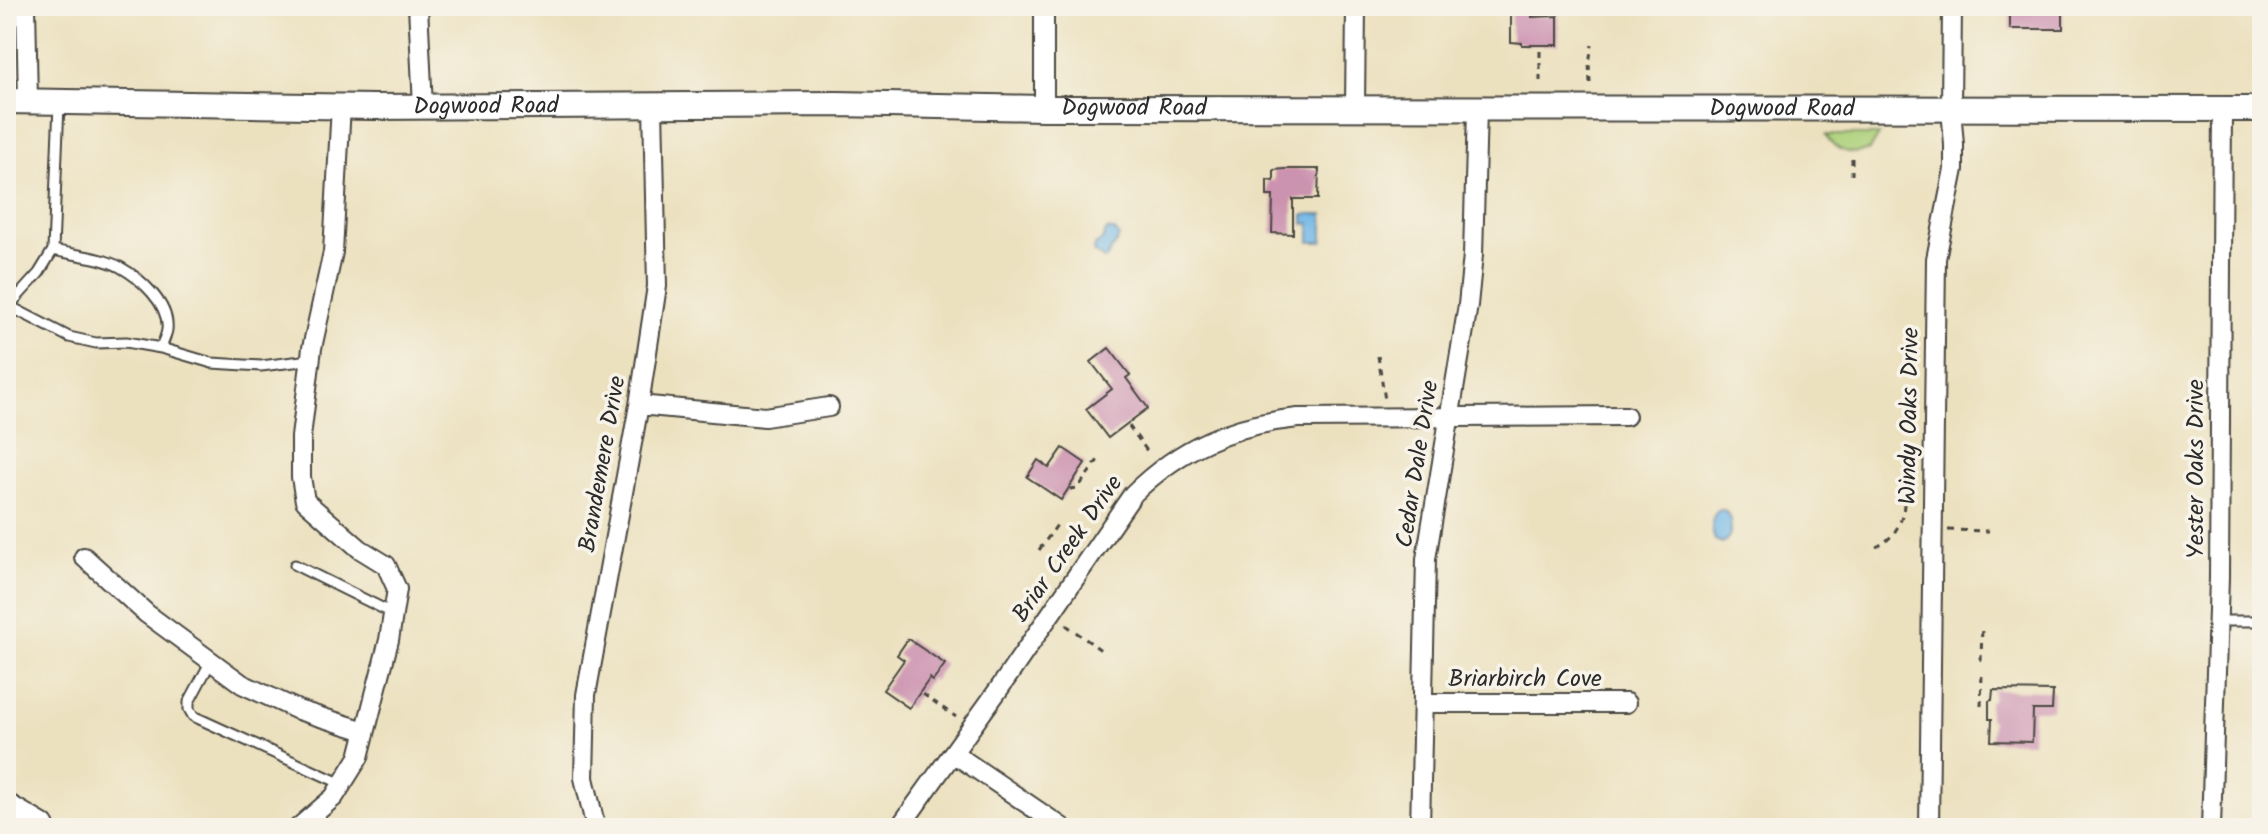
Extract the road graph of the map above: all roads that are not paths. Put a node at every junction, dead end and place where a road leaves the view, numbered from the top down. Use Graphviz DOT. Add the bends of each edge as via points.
graph roads {
  1 [pos="26,6"];
  2 [pos="418,6"];
  3 [pos="1044,6"];
  4 [pos="1356,6"];
  5 [pos="1952,6"];
  6 [pos="17,101"];
  7 [pos="59,101"];
  8 [pos="341,105"];
  9 [pos="653,106"];
  10 [pos="423,107"];
  11 [pos="1355,107"];
  12 [pos="1044,108"];
  13 [pos="1951,108"];
  14 [pos="1477,109"];
  15 [pos="2262,109"];
  16 [pos="2222,110"];
  17 [pos="53,250"];
  18 [pos="7,306"];
  19 [pos="161,348"];
  20 [pos="310,360"];
  21 [pos="639,405"];
  22 [pos="829,407"];
  23 [pos="1626,416"];
  24 [pos="1451,417"];
  25 [pos="84,557"];
  26 [pos="295,565"];
  27 [pos="392,613"];
  28 [pos="2218,621"];
  29 [pos="2262,621"];
  30 [pos="211,661"];
  31 [pos="1424,703"];
  32 [pos="1626,703"];
  33 [pos="365,731"];
  34 [pos="953,753"];
  35 [pos="342,784"];
  36 [pos="6,808"];
  37 [pos="40,828"];
  38 [pos="298,828"];
  39 [pos="596,828"];
  40 [pos="899,828"];
  41 [pos="1063,828"];
  42 [pos="1420,828"];
  43 [pos="1929,828"];
  44 [pos="2211,828"];
  1 -- 6 [label="street"];
  2 -- 10 [label="street"];
  3 -- 12 [label="street"];
  4 -- 11 [label="street"];
  5 -- 13 [label="street, Windy Oaks Drive"];
  6 -- 7 [label="street, Dogwood Road"];
  7 -- 8 [label="street, Dogwood Road"];
  7 -- 17 [label="lane"];
  8 -- 10 [label="street, Dogwood Road"];
  8 -- 20 [label="street" via="333,252"];
  9 -- 10 [label="street, Dogwood Road"];
  9 -- 12 [label="street, Dogwood Road"];
  9 -- 21 [label="street, Brandemere Drive" via="657,286"];
  11 -- 12 [label="street, Dogwood Road"];
  11 -- 14 [label="street, Dogwood Road"];
  13 -- 14 [label="street, Dogwood Road"];
  13 -- 16 [label="street, Dogwood Road"];
  13 -- 43 [label="street, Windy Oaks Drive" via="1954,169 1936,259"];
  14 -- 24 [label="street, Cedar Dale Drive" via="1472,267"];
  15 -- 16 [label="street, Dogwood Road"];
  16 -- 28 [label="street, Yester Oaks Drive"];
  17 -- 18 [label="lane"];
  17 -- 19 [label="lane" via="119,266 144,285 166,318"];
  18 -- 19 [label="lane" via="69,337"];
  19 -- 20 [label="lane" via="212,363 261,366"];
  20 -- 27 [label="street" via="301,437 305,501 386,565 397,589"];
  21 -- 22 [label="street" via="765,417"];
  21 -- 39 [label="street, Brandemere Drive" via="586,695 584,778"];
  23 -- 24 [label="street, Briar Creek Drive"];
  24 -- 31 [label="street, Cedar Dale Drive" via="1426,559"];
  24 -- 34 [label="street, Briar Creek Drive" via="1271,421 1204,442 1174,459 1133,494"];
  25 -- 30 [label="street" via="147,614"];
  26 -- 27 [label="lane"];
  27 -- 33 [label="street"];
  28 -- 29 [label="lane"];
  28 -- 44 [label="street, Yester Oaks Drive"];
  30 -- 33 [label="street" via="242,684 298,710"];
  30 -- 35 [label="lane" via="189,702 193,716"];
  31 -- 32 [label="street, Briarbirch Cove"];
  31 -- 42 [label="street, Cedar Dale Drive"];
  33 -- 35 [label="street" via="359,757"];
  34 -- 40 [label="street, Briar Creek Drive"];
  34 -- 41 [label="street"];
  35 -- 38 [label="street"];
  36 -- 37 [label="main road"];
}
